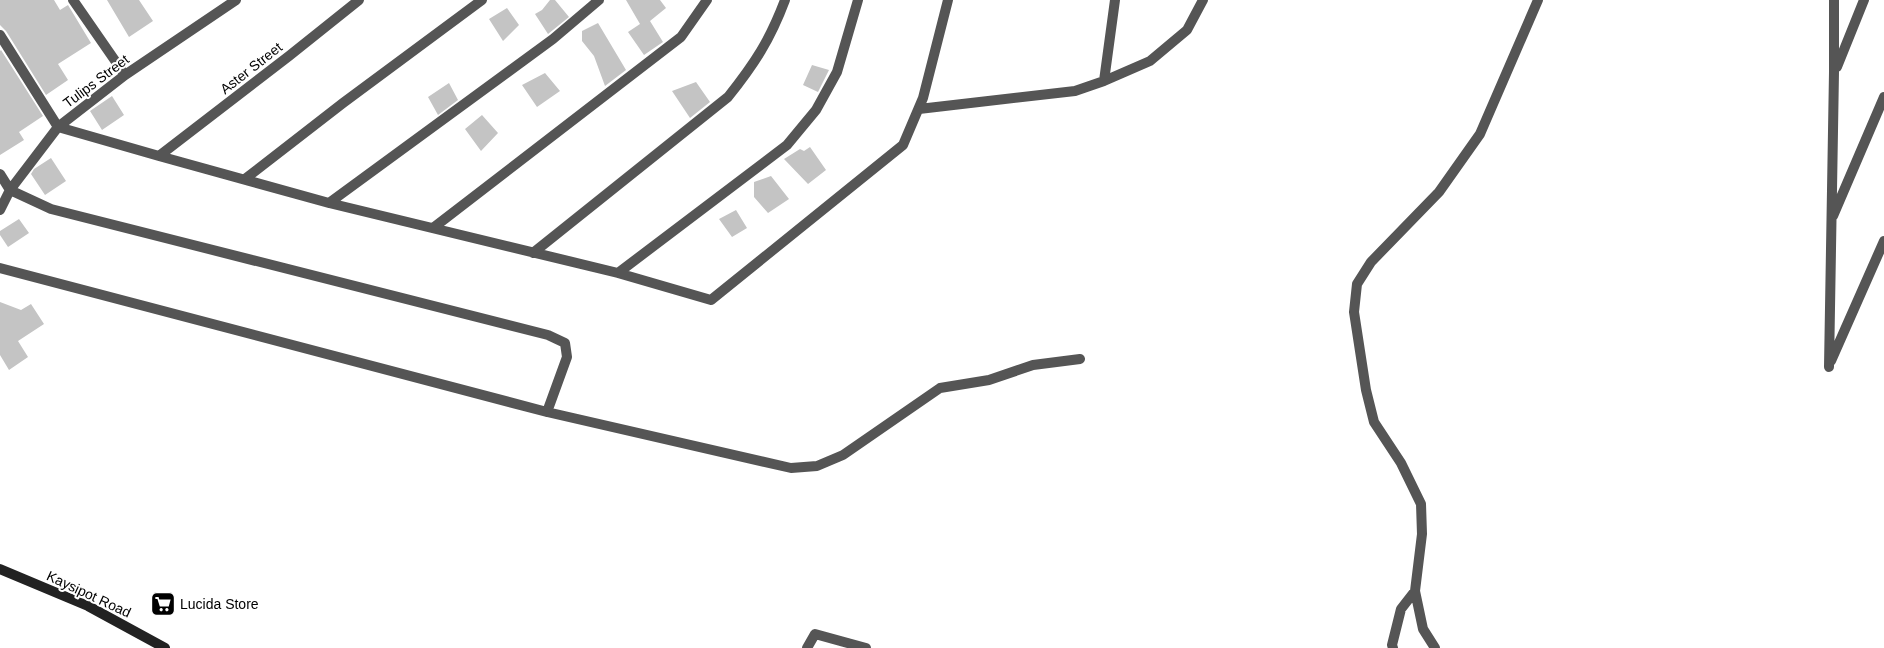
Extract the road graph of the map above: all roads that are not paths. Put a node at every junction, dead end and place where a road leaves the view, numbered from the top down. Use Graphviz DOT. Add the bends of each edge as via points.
graph roads {
  1 [pos="73,0"];
  2 [pos="236,0"];
  3 [pos="359,0"];
  4 [pos="482,0"];
  5 [pos="599,0"];
  6 [pos="707,0"];
  7 [pos="785,0"];
  8 [pos="858,0"];
  9 [pos="948,0"];
  10 [pos="1115,0"];
  11 [pos="1203,0"];
  12 [pos="1538,0"];
  13 [pos="1834,0"];
  14 [pos="1864,0"];
  15 [pos="0,35"];
  16 [pos="1834,72"];
  17 [pos="125,75"];
  18 [pos="1104,81"];
  19 [pos="1884,97"];
  20 [pos="919,109"];
  21 [pos="58,126"];
  22 [pos="159,156"];
  23 [pos="0,174"];
  24 [pos="245,179"];
  25 [pos="10,190"];
  26 [pos="329,203"];
  27 [pos="0,210"];
  28 [pos="1831,222"];
  29 [pos="433,228"];
  30 [pos="1884,241"];
  31 [pos="533,253"];
  32 [pos="0,268"];
  33 [pos="618,273"];
  34 [pos="1080,359"];
  35 [pos="547,412"];
  36 [pos="0,569"];
  37 [pos="1415,591"];
  38 [pos="165,648"];
  39 [pos="807,648"];
  40 [pos="866,648"];
  41 [pos="1393,648"];
  42 [pos="1435,648"];
  1 -- 17 [label="street"];
  2 -- 17 [label="street, Tulips Street"];
  3 -- 22 [label="street, Aster Street"];
  4 -- 24 [label="street"];
  5 -- 26 [label="street" via="553,39"];
  6 -- 29 [label="street" via="681,36"];
  7 -- 31 [label="street" via="774,30 728,97"];
  8 -- 33 [label="street" via="837,72 816,110 787,145"];
  9 -- 20 [label="street"];
  10 -- 18 [label="street"];
  11 -- 18 [label="street" via="1187,30 1150,61"];
  12 -- 37 [label="street" via="1480,134 1439,192 1371,262 1357,284 1354,312 1374,422 1401,463 1421,504 1422,534"];
  13 -- 16 [label="street"];
  14 -- 16 [label="street"];
  15 -- 21 [label="street"];
  16 -- 28 [label="street"];
  17 -- 21 [label="street, Tulips Street"];
  18 -- 20 [label="street" via="1075,92"];
  19 -- 28 [label="street"];
  20 -- 33 [label="street" via="903,145 711,300"];
  21 -- 22 [label="street"];
  21 -- 25 [label="street, Tulips Street"];
  22 -- 24 [label="street"];
  23 -- 25 [label="street"];
  24 -- 26 [label="street"];
  25 -- 27 [label="street, Tulips Street"];
  25 -- 35 [label="street" via="51,209 548,335 565,343 567,356"];
  26 -- 29 [label="street"];
  28 -- 30 [label="street" via="1829,367"];
  29 -- 31 [label="street"];
  31 -- 33 [label="street"];
  32 -- 35 [label="street"];
  34 -- 35 [label="street" via="1033,366 989,380 940,388 843,455 817,466 791,468"];
  36 -- 38 [label="street, Kaysipot Road" via="88,606"];
  37 -- 41 [label="street" via="1401,609"];
  37 -- 42 [label="street" via="1423,629"];
  39 -- 40 [label="street" via="815,634"];
}
